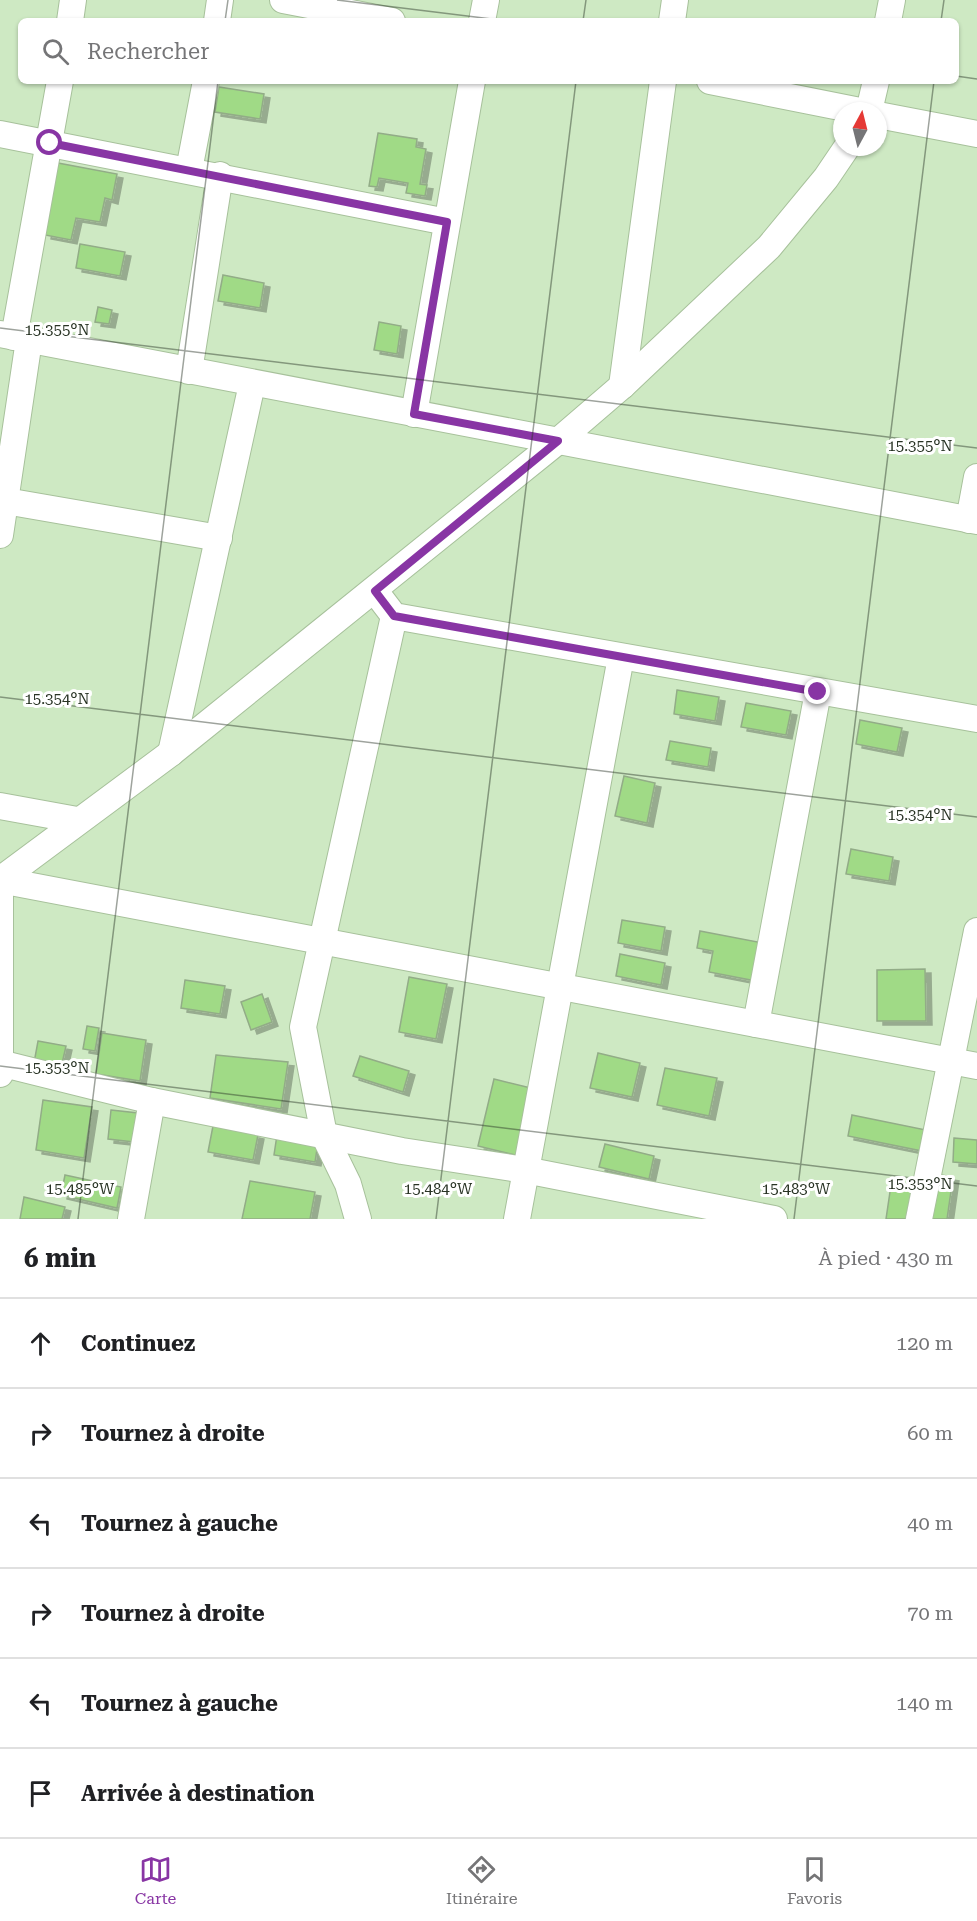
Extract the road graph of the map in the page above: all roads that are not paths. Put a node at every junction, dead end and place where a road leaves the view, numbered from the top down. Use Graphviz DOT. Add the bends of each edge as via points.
graph roads {
  1 [pos="73,0"];
  2 [pos="220,0"];
  3 [pos="283,0"];
  4 [pos="486,0"];
  5 [pos="675,0"];
  6 [pos="892,0"];
  7 [pos="70,18"];
  8 [pos="217,18"];
  9 [pos="376,18"];
  10 [pos="483,18"];
  11 [pos="672,18"];
  12 [pos="889,18"];
  13 [pos="60,84"];
  14 [pos="205,84"];
  15 [pos="471,84"];
  16 [pos="663,84"];
  17 [pos="725,84"];
  18 [pos="875,84"];
  19 [pos="871,102"];
  20 [pos="833,106"];
  21 [pos="887,117"];
  22 [pos="0,134"];
  23 [pos="977,134"];
  24 [pos="50,143"];
  25 [pos="840,156"];
  26 [pos="189,170"];
  27 [pos="220,175"];
  28 [pos="447,222"];
  29 [pos="14,337"];
  30 [pos="189,371"];
  31 [pos="252,384"];
  32 [pos="622,386"];
  33 [pos="414,414"];
  34 [pos="558,441"];
  35 [pos="977,477"];
  36 [pos="3,500"];
  37 [pos="973,520"];
  38 [pos="0,535"];
  39 [pos="219,538"];
  40 [pos="375,591"];
  41 [pos="394,616"];
  42 [pos="621,657"];
  43 [pos="818,692"];
  44 [pos="977,719"];
  45 [pos="171,753"];
  46 [pos="0,806"];
  47 [pos="77,820"];
  48 [pos="0,881"];
  49 [pos="977,930"];
  50 [pos="320,943"];
  51 [pos="560,987"];
  52 [pos="756,1024"];
  53 [pos="965,1063"];
  54 [pos="1,1067"];
  55 [pos="152,1101"];
  56 [pos="324,1134"];
  57 [pos="525,1170"];
  58 [pos="131,1219"];
  59 [pos="358,1219"];
  60 [pos="517,1219"];
  61 [pos="774,1219"];
  62 [pos="919,1219"];
  1 -- 7 [label="street"];
  2 -- 8 [label="street"];
  3 -- 9 [label="street"];
  4 -- 10 [label="street"];
  5 -- 11 [label="street"];
  6 -- 12 [label="street"];
  13 -- 24 [label="street"];
  14 -- 26 [label="street"];
  15 -- 28 [label="street"];
  16 -- 32 [label="street"];
  17 -- 20 [label="street"];
  18 -- 19 [label="street"];
  21 -- 23 [label="street"];
  22 -- 24 [label="street"];
  24 -- 26 [label="street"];
  24 -- 29 [label="street"];
  25 -- 32 [label="street" via="769,247"];
  26 -- 27 [label="street"];
  27 -- 28 [label="street"];
  27 -- 30 [label="street"];
  28 -- 33 [label="street"];
  29 -- 30 [label="street"];
  29 -- 36 [label="street"];
  30 -- 31 [label="street"];
  31 -- 33 [label="street"];
  31 -- 39 [label="street"];
  32 -- 34 [label="street"];
  33 -- 34 [label="street"];
  34 -- 37 [label="street"];
  34 -- 40 [label="street"];
  35 -- 37 [label="street"];
  36 -- 38 [label="street"];
  36 -- 39 [label="street"];
  39 -- 45 [label="street"];
  40 -- 41 [label="street"];
  40 -- 45 [label="street"];
  41 -- 42 [label="street"];
  41 -- 50 [label="street"];
  42 -- 43 [label="street"];
  42 -- 51 [label="street"];
  43 -- 44 [label="street"];
  43 -- 52 [label="street"];
  45 -- 47 [label="street"];
  46 -- 47 [label="street"];
  47 -- 50 [label="street" via="0,880"];
  48 -- 54 [label="street"];
  49 -- 53 [label="street"];
  50 -- 51 [label="street"];
  50 -- 56 [label="street" via="303,1027"];
  51 -- 52 [label="street"];
  51 -- 57 [label="street"];
  52 -- 53 [label="street"];
  53 -- 62 [label="street"];
  54 -- 55 [label="street"];
  55 -- 56 [label="street"];
  55 -- 58 [label="street"];
  56 -- 57 [label="street"];
  56 -- 59 [label="street" via="348,1184"];
  57 -- 60 [label="street"];
  57 -- 61 [label="street"];
}
